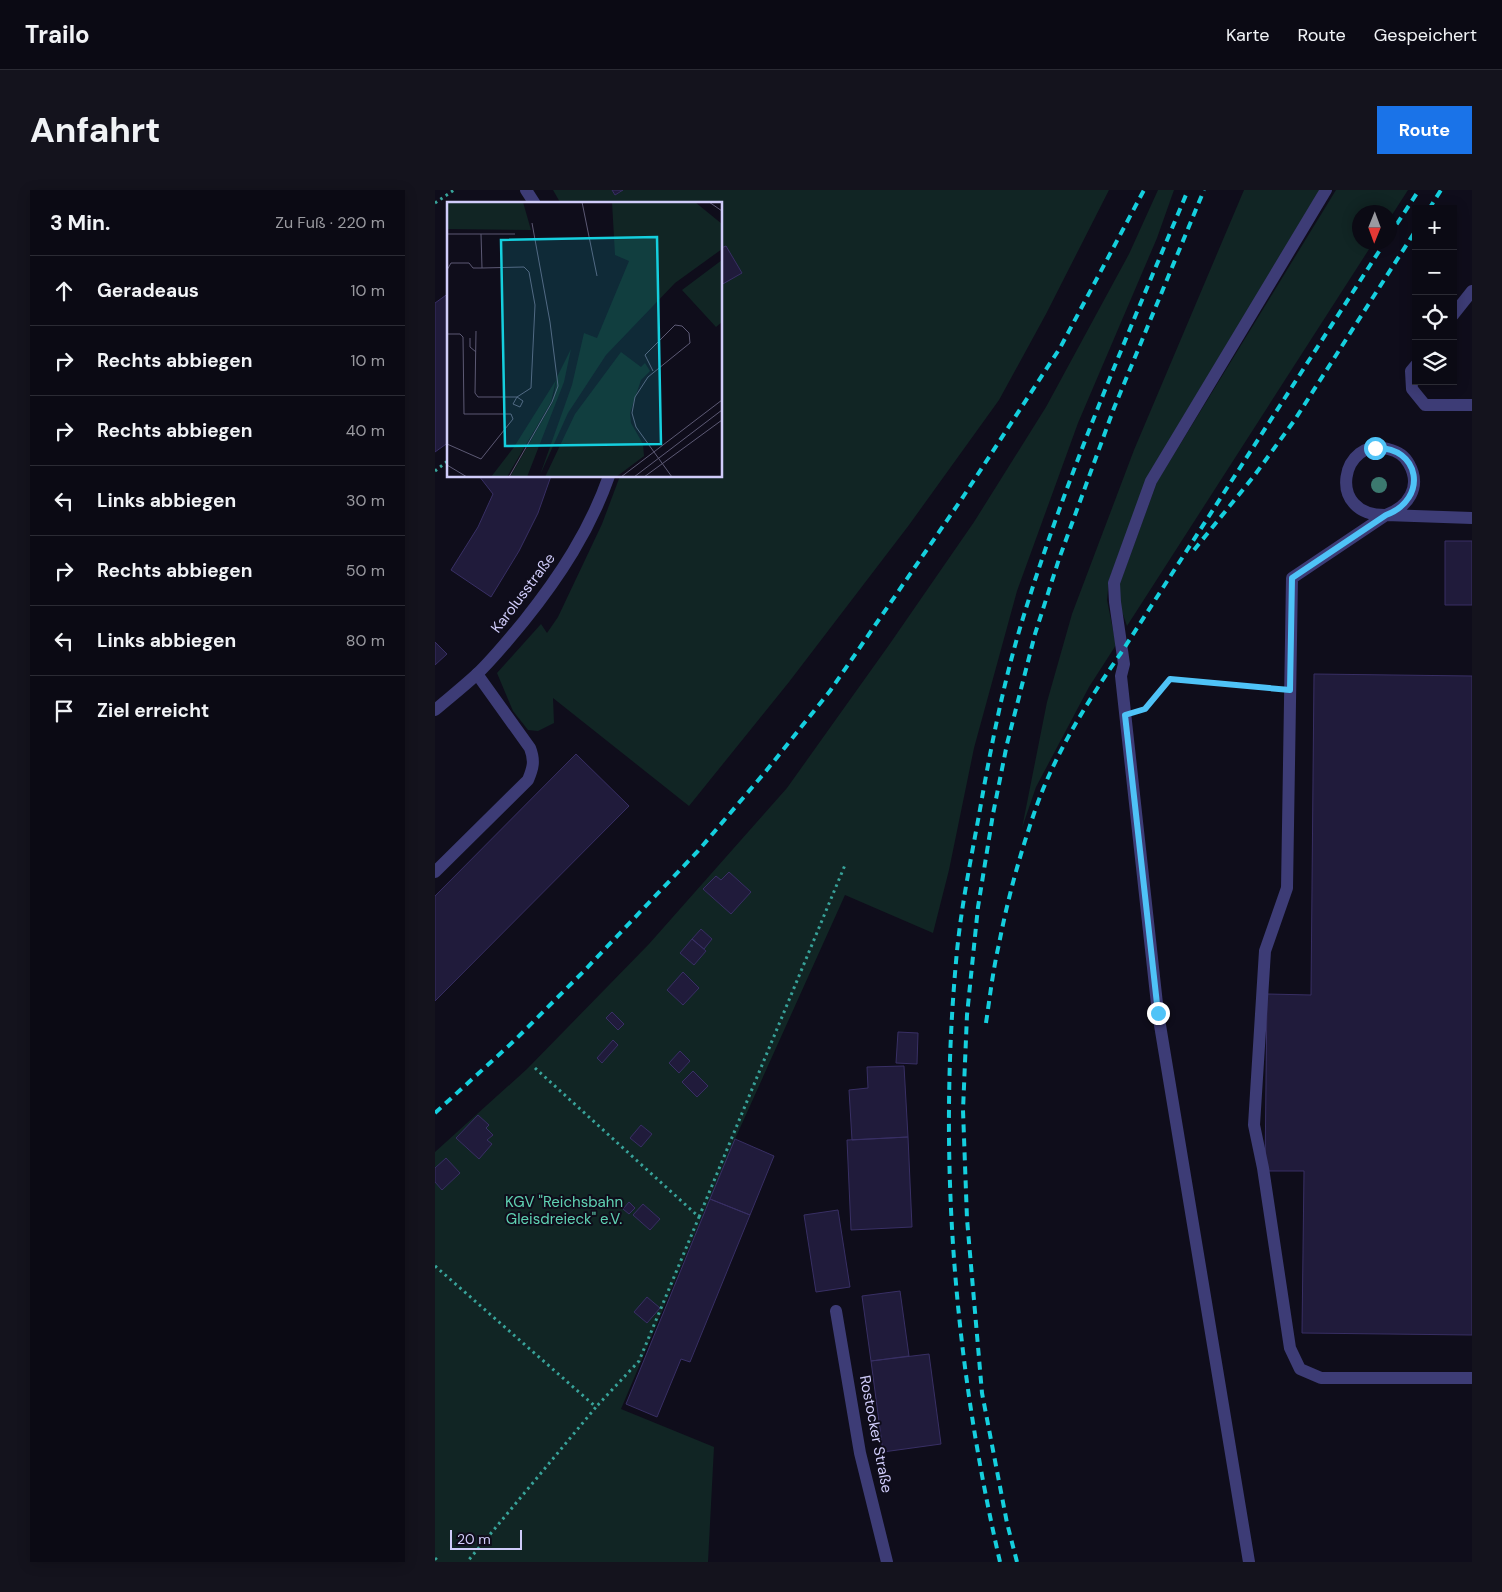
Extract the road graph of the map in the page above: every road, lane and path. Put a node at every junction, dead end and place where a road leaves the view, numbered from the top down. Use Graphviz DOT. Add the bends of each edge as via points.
graph roads {
  1 [pos="452,190"];
  2 [pos="526,190"];
  3 [pos="1326,190"];
  4 [pos="534,202"];
  5 [pos="435,203"];
  6 [pos="1472,291"];
  7 [pos="1457,311"];
  8 [pos="1412,370"];
  9 [pos="1472,405"];
  10 [pos="447,462"];
  11 [pos="435,471"];
  12 [pos="608,478"];
  13 [pos="1386,515"];
  14 [pos="1472,518"];
  15 [pos="477,674"];
  16 [pos="1290,690"];
  17 [pos="435,710"];
  18 [pos="1125,715"];
  19 [pos="845,865"];
  20 [pos="435,872"];
  21 [pos="535,1068"];
  22 [pos="699,1217"];
  23 [pos="435,1266"];
  24 [pos="836,1311"];
  25 [pos="1472,1378"];
  26 [pos="596,1407"];
  27 [pos="435,1558"];
  28 [pos="439,1562"];
  29 [pos="467,1562"];
  30 [pos="887,1562"];
  31 [pos="1249,1562"];
  1 -- 5 [label="path"];
  2 -- 4 [label="street"];
  3 -- 18 [label="street" via="1151,481 1114,582 1124,664 1121,676"];
  6 -- 7 [label="street"];
  8 -- 9 [label="street" via="1412,389 1425,405"];
  10 -- 11 [label="path"];
  12 -- 15 [label="street, Karolusstraße" via="600,502 573,554 518,628"];
  13 -- 13 [label="street" via="1376,515 1357,507 1346,489 1345,479 1347,470 1358,455 1384,447 1409,463 1414,484 1405,504"];
  13 -- 14 [label="street"];
  13 -- 16 [label="street" via="1292,578"];
  15 -- 17 [label="street, Karolusstraße"];
  15 -- 20 [label="street" via="530,748 534,757 533,768 528,780"];
  16 -- 18 [label="path" via="1170,679 1145,709"];
  16 -- 25 [label="street" via="1287,888 1265,951 1253,1125 1263,1168 1290,1348 1300,1369 1321,1378"];
  18 -- 31 [label="street" via="1158,1013"];
  19 -- 22 [label="path"];
  21 -- 22 [label="path"];
  22 -- 26 [label="path" via="639,1361"];
  23 -- 26 [label="path"];
  24 -- 30 [label="street, Rostocker Straße" via="861,1453"];
  26 -- 29 [label="path"];
  27 -- 28 [label="path"];
}
